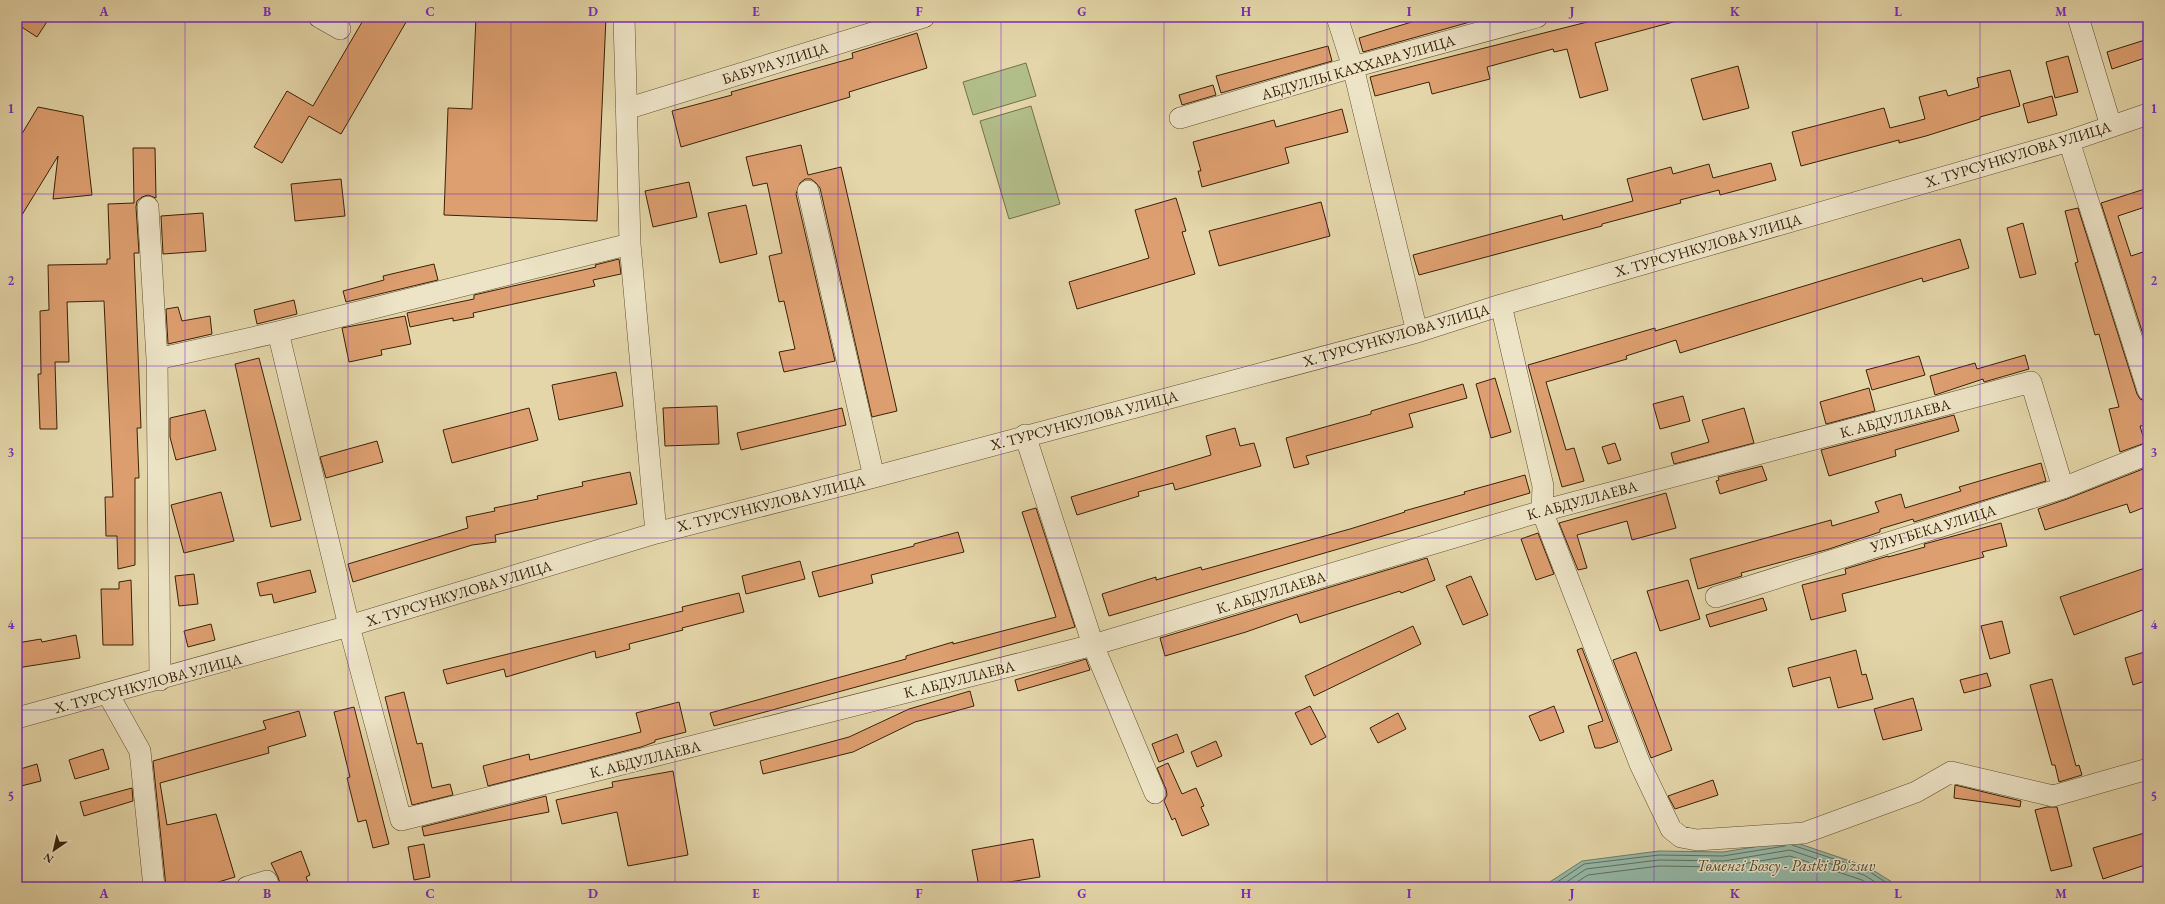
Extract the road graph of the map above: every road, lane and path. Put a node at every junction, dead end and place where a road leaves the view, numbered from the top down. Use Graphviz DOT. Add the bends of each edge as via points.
graph roads {
  1 [pos="319,17"];
  2 [pos="624,17"];
  3 [pos="924,17"];
  4 [pos="1337,17"];
  5 [pos="1537,17"];
  6 [pos="2078,17"];
  7 [pos="340,30"];
  8 [pos="1353,67"];
  9 [pos="626,109"];
  10 [pos="2148,114"];
  11 [pos="1180,118"];
  12 [pos="2112,126"];
  13 [pos="2069,141"];
  14 [pos="808,191"];
  15 [pos="148,207"];
  16 [pos="630,244"];
  17 [pos="1501,305"];
  18 [pos="278,332"];
  19 [pos="1417,332"];
  20 [pos="157,359"];
  21 [pos="2148,390"];
  22 [pos="1025,435"];
  23 [pos="2148,454"];
  24 [pos="874,477"];
  25 [pos="2063,488"];
  26 [pos="1542,511"];
  27 [pos="656,532"];
  28 [pos="1716,597"];
  29 [pos="349,626"];
  30 [pos="1093,645"];
  31 [pos="160,680"];
  32 [pos="108,694"];
  33 [pos="17,718"];
  34 [pos="2148,768"];
  35 [pos="1156,793"];
  36 [pos="154,887"];
  37 [pos="247,887"];
  38 [pos="269,887"];
  1 -- 7 [label="street"];
  2 -- 9 [label="street"];
  3 -- 9 [label="street, БАБУРА УЛИЦА"];
  4 -- 8 [label="street"];
  5 -- 8 [label="street, АБДУЛЛЫ КАХХАРА УЛИЦА"];
  6 -- 12 [label="street"];
  8 -- 11 [label="street, АБДУЛЛЫ КАХХАРА УЛИЦА"];
  8 -- 19 [label="street"];
  9 -- 16 [label="street"];
  10 -- 12 [label="street, Х. ТУРСУНКУЛОВА УЛИЦА"];
  12 -- 13 [label="street, Х. ТУРСУНКУЛОВА УЛИЦА"];
  13 -- 17 [label="street, Х. ТУРСУНКУЛОВА УЛИЦА"];
  13 -- 21 [label="street"];
  14 -- 24 [label="street"];
  15 -- 20 [label="street"];
  16 -- 18 [label="street"];
  16 -- 27 [label="street"];
  17 -- 19 [label="street, Х. ТУРСУНКУЛОВА УЛИЦА"];
  17 -- 26 [label="street" via="1542,486"];
  18 -- 20 [label="street"];
  18 -- 29 [label="street"];
  19 -- 22 [label="street, Х. ТУРСУНКУЛОВА УЛИЦА"];
  20 -- 31 [label="street"];
  22 -- 24 [label="street, Х. ТУРСУНКУЛОВА УЛИЦА"];
  22 -- 30 [label="street"];
  23 -- 25 [label="street, УЛУГБЕКА УЛИЦА"];
  24 -- 27 [label="street, Х. ТУРСУНКУЛОВА УЛИЦА"];
  25 -- 26 [label="street, К. АБДУЛЛАЕВА" via="2031,382"];
  25 -- 28 [label="street, УЛУГБЕКА УЛИЦА"];
  26 -- 30 [label="street, К. АБДУЛЛАЕВА"];
  26 -- 34 [label="street" via="1640,764 1671,829 1681,837 1697,840 1804,832 1916,792 1951,772 2053,796"];
  27 -- 29 [label="street, Х. ТУРСУНКУЛОВА УЛИЦА"];
  29 -- 30 [label="street, К. АБДУЛЛАЕВА" via="401,820"];
  29 -- 31 [label="street, Х. ТУРСУНКУЛОВА УЛИЦА"];
  30 -- 35 [label="street"];
  31 -- 32 [label="street, Х. ТУРСУНКУЛОВА УЛИЦА"];
  32 -- 33 [label="street, Х. ТУРСУНКУЛОВА УЛИЦА"];
  32 -- 36 [label="street" via="140,751"];
  37 -- 38 [label="street" via="267,881"];
}
